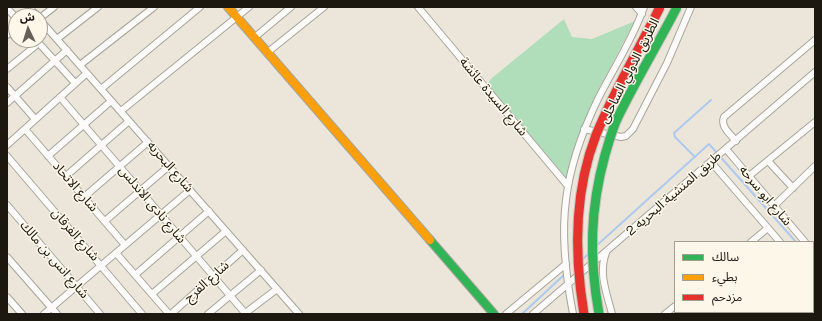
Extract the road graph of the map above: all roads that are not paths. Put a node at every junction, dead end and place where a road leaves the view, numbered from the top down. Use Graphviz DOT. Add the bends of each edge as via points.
graph roads {
  1 [pos="98,7"];
  2 [pos="154,7"];
  3 [pos="200,7"];
  4 [pos="228,7"];
  5 [pos="249,7"];
  6 [pos="291,7"];
  7 [pos="324,7"];
  8 [pos="418,7"];
  9 [pos="636,7"];
  10 [pos="644,7"];
  11 [pos="660,7"];
  12 [pos="677,7"];
  13 [pos="691,7"];
  14 [pos="642,14"];
  15 [pos="237,17"];
  16 [pos="48,28"];
  17 [pos="255,37"];
  18 [pos="57,39"];
  19 [pos="815,40"];
  20 [pos="30,48"];
  21 [pos="43,48"];
  22 [pos="67,50"];
  23 [pos="268,52"];
  24 [pos="55,61"];
  25 [pos="80,65"];
  26 [pos="7,69"];
  27 [pos="87,73"];
  28 [pos="813,74"];
  29 [pos="815,82"];
  30 [pos="76,84"];
  31 [pos="7,87"];
  32 [pos="101,89"];
  33 [pos="15,96"];
  34 [pos="60,97"];
  35 [pos="111,101"];
  36 [pos="7,103"];
  37 [pos="121,111"];
  38 [pos="36,119"];
  39 [pos="130,121"];
  40 [pos="815,122"];
  41 [pos="84,125"];
  42 [pos="25,129"];
  43 [pos="584,129"];
  44 [pos="736,140"];
  45 [pos="148,142"];
  46 [pos="7,145"];
  47 [pos="102,145"];
  48 [pos="726,149"];
  49 [pos="7,156"];
  50 [pos="48,156"];
  51 [pos="768,161"];
  52 [pos="711,162"];
  53 [pos="119,166"];
  54 [pos="169,166"];
  55 [pos="815,166"];
  56 [pos="66,176"];
  57 [pos="749,176"];
  58 [pos="568,186"];
  59 [pos="793,188"];
  60 [pos="190,190"];
  61 [pos="140,191"];
  62 [pos="84,197"];
  63 [pos="7,205"];
  64 [pos="774,206"];
  65 [pos="208,211"];
  66 [pos="161,215"];
  67 [pos="105,221"];
  68 [pos="768,228"];
  69 [pos="226,230"];
  70 [pos="179,237"];
  71 [pos="752,241"];
  72 [pos="779,241"];
  73 [pos="804,241"];
  74 [pos="125,245"];
  75 [pos="243,250"];
  76 [pos="607,251"];
  77 [pos="116,253"];
  78 [pos="196,256"];
  79 [pos="7,257"];
  80 [pos="566,264"];
  81 [pos="101,266"];
  82 [pos="261,270"];
  83 [pos="135,275"];
  84 [pos="213,277"];
  85 [pos="567,284"];
  86 [pos="76,286"];
  87 [pos="277,289"];
  88 [pos="152,294"];
  89 [pos="230,296"];
  90 [pos="7,297"];
  91 [pos="674,307"];
  92 [pos="51,308"];
  93 [pos="22,314"];
  94 [pos="44,314"];
  95 [pos="56,314"];
  96 [pos="100,314"];
  97 [pos="142,314"];
  98 [pos="170,314"];
  99 [pos="208,314"];
  100 [pos="244,314"];
  101 [pos="299,314"];
  102 [pos="494,314"];
  103 [pos="506,314"];
  104 [pos="532,314"];
  105 [pos="573,314"];
  106 [pos="584,314"];
  107 [pos="599,314"];
  108 [pos="612,314"];
  109 [pos="665,314"];
  1 -- 18 [label="street"];
  2 -- 25 [label="street"];
  3 -- 32 [label="street"];
  4 -- 15 [label="main road"];
  5 -- 15 [label="street"];
  6 -- 17 [label="street"];
  7 -- 23 [label="street"];
  8 -- 58 [label="street, شارع السيدة عائشة"];
  9 -- 14 [label="street"];
  10 -- 14 [label="street"];
  11 -- 106 [label="main road, الطريق الدولي الساحلى, bridge" via="605,113 584,177 576,236"];
  12 -- 107 [label="main road, الطريق الدولي الساحلى, bridge" via="618,118 597,180 591,224 591,255 592,279"];
  13 -- 43 [label="street" via="664,69 633,129 622,137"];
  14 -- 43 [label="street"];
  15 -- 17 [label="main road"];
  15 -- 37 [label="street"];
  16 -- 18 [label="street, شارع البحريه"];
  17 -- 23 [label="main road"];
  18 -- 22 [label="street, شارع البحريه"];
  19 -- 44 [label="street" via="724,117 723,125"];
  20 -- 26 [label="street"];
  21 -- 24 [label="street"];
  22 -- 24 [label="street"];
  22 -- 25 [label="street, شارع البحريه"];
  23 -- 102 [label="main road"];
  24 -- 30 [label="street"];
  24 -- 33 [label="street"];
  25 -- 27 [label="street, شارع البحريه"];
  27 -- 30 [label="street"];
  27 -- 32 [label="street, شارع البحريه"];
  28 -- 29 [label="street"];
  28 -- 44 [label="street, طريق المنشية البحريه 2"];
  30 -- 34 [label="street"];
  31 -- 33 [label="street"];
  32 -- 35 [label="street, شارع البحريه"];
  33 -- 36 [label="street"];
  33 -- 38 [label="street"];
  34 -- 38 [label="street"];
  34 -- 41 [label="street, شارع نادى الاندلس"];
  35 -- 37 [label="street, شارع البحريه"];
  35 -- 41 [label="street"];
  37 -- 39 [label="street, شارع البحريه"];
  38 -- 42 [label="street"];
  39 -- 45 [label="street, شارع البحريه"];
  39 -- 47 [label="street"];
  40 -- 51 [label="street"];
  41 -- 47 [label="street, شارع نادى الاندلس"];
  41 -- 50 [label="street"];
  42 -- 46 [label="street"];
  42 -- 50 [label="street, شارع الاتحاد"];
  43 -- 58 [label="street"];
  44 -- 48 [label="street, طريق المنشية البحريه 2"];
  45 -- 53 [label="street"];
  45 -- 54 [label="street, شارع البحريه"];
  47 -- 53 [label="street, شارع نادى الاندلس"];
  47 -- 56 [label="street"];
  48 -- 52 [label="street, طريق المنشية البحريه 2"];
  48 -- 57 [label="street, شارع ابو سرحه"];
  49 -- 81 [label="street, شارع الفرقان"];
  50 -- 56 [label="street, شارع الاتحاد"];
  51 -- 57 [label="street"];
  51 -- 59 [label="street"];
  52 -- 68 [label="street, شارع ابو سرحه"];
  52 -- 76 [label="street, طريق المنشية البحريه 2"];
  53 -- 61 [label="street, شارع نادى الاندلس"];
  53 -- 62 [label="street"];
  54 -- 60 [label="street, شارع البحريه"];
  54 -- 61 [label="street"];
  55 -- 59 [label="street"];
  56 -- 62 [label="street, شارع الاتحاد"];
  57 -- 64 [label="street, شارع ابو سرحه"];
  58 -- 80 [label="street" via="565,224"];
  59 -- 64 [label="street"];
  60 -- 65 [label="street, شارع البحريه"];
  60 -- 66 [label="street"];
  61 -- 66 [label="street, شارع نادى الاندلس"];
  61 -- 67 [label="street"];
  62 -- 67 [label="street, شارع الاتحاد"];
  63 -- 86 [label="street, شارع انس بن مالك"];
  64 -- 73 [label="street, شارع ابو سرحه"];
  65 -- 69 [label="street, شارع البحريه"];
  65 -- 70 [label="street"];
  66 -- 70 [label="street, شارع نادى الاندلس"];
  66 -- 74 [label="street"];
  67 -- 74 [label="street, شارع الاتحاد"];
  68 -- 71 [label="street"];
  68 -- 72 [label="street, شارع ابو سرحه"];
  69 -- 75 [label="street, شارع البحريه"];
  69 -- 78 [label="street"];
  70 -- 78 [label="street, شارع نادى الاندلس"];
  70 -- 83 [label="street"];
  74 -- 77 [label="street"];
  75 -- 82 [label="street, شارع البحريه"];
  75 -- 84 [label="street, شارع الفرج"];
  76 -- 85 [label="street, طريق المنشية البحريه 2"];
  76 -- 108 [label="street" via="602,265 604,285"];
  77 -- 81 [label="street"];
  77 -- 83 [label="street"];
  78 -- 84 [label="street, شارع نادى الاندلس"];
  78 -- 88 [label="street"];
  79 -- 92 [label="street"];
  80 -- 85 [label="street"];
  80 -- 103 [label="street"];
  81 -- 86 [label="street"];
  81 -- 97 [label="street, شارع الفرقان"];
  82 -- 87 [label="street, شارع البحريه"];
  82 -- 89 [label="street"];
  83 -- 88 [label="street"];
  84 -- 89 [label="street, شارع نادى الاندلس"];
  84 -- 98 [label="street, شارع الفرج"];
  85 -- 104 [label="street, طريق المنشية البحريه 2"];
  85 -- 105 [label="street"];
  86 -- 92 [label="street"];
  86 -- 96 [label="street, شارع انس بن مالك"];
  87 -- 100 [label="street"];
  87 -- 101 [label="street, شارع البحريه"];
  88 -- 98 [label="street"];
  89 -- 99 [label="street"];
  89 -- 100 [label="street, شارع نادى الاندلس"];
  90 -- 93 [label="street"];
  91 -- 109 [label="street"];
  92 -- 94 [label="street"];
  92 -- 95 [label="street"];
}
